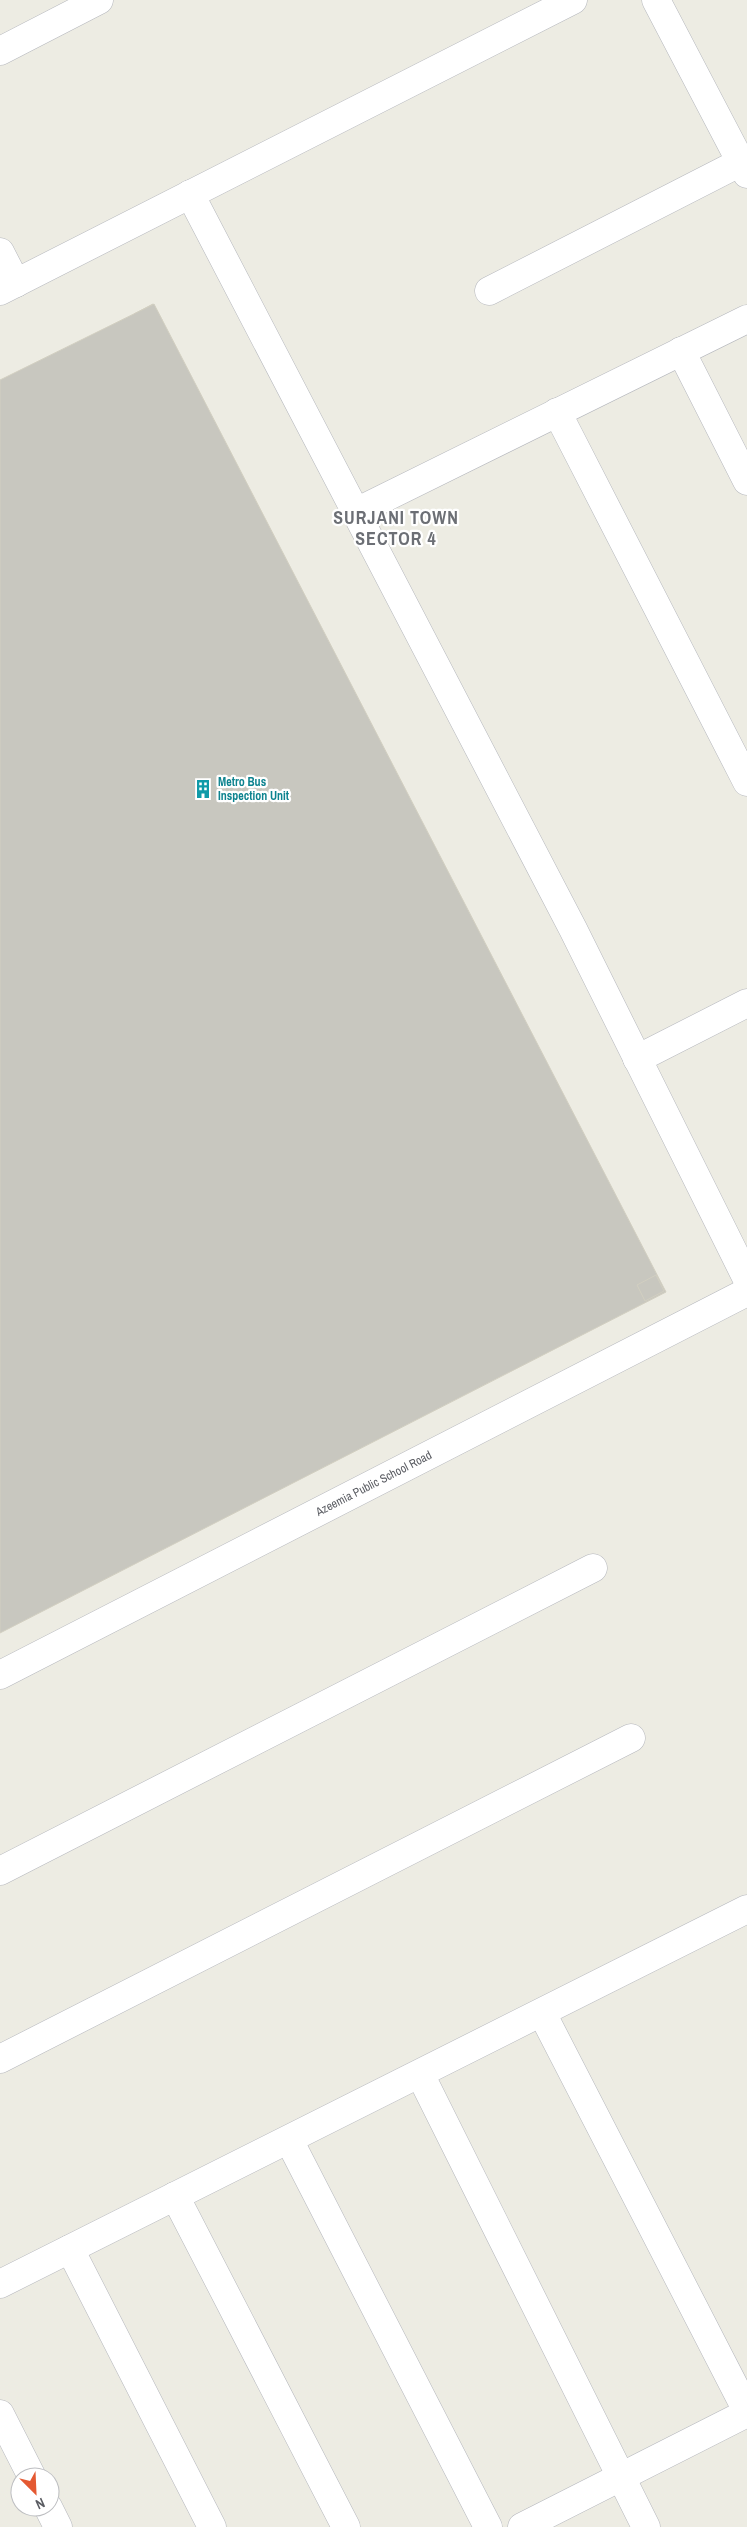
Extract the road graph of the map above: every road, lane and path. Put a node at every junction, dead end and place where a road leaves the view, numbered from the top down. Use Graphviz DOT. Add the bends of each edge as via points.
graph roads {
  1 [pos="99,0"];
  2 [pos="573,0"];
  3 [pos="656,0"];
  4 [pos="0,51"];
  5 [pos="745,165"];
  6 [pos="190,194"];
  7 [pos="0,252"];
  8 [pos="8,287"];
  9 [pos="489,291"];
  10 [pos="747,319"];
  11 [pos="682,351"];
  12 [pos="557,412"];
  13 [pos="747,481"];
  14 [pos="356,512"];
  15 [pos="747,782"];
  16 [pos="747,1003"];
  17 [pos="637,1059"];
  18 [pos="747,1279"];
  19 [pos="747,1292"];
  20 [pos="593,1568"];
  21 [pos="0,1675"];
  22 [pos="631,1738"];
  23 [pos="0,1871"];
  24 [pos="747,1909"];
  25 [pos="542,2012"];
  26 [pos="0,2059"];
  27 [pos="420,2074"];
  28 [pos="289,2140"];
  29 [pos="175,2196"];
  30 [pos="70,2249"];
  31 [pos="0,2284"];
  32 [pos="747,2412"];
  33 [pos="0,2414"];
  34 [pos="27,2467"];
  35 [pos="621,2477"];
  36 [pos="212,2527"];
  37 [pos="346,2527"];
  38 [pos="488,2527"];
  39 [pos="522,2527"];
  40 [pos="646,2527"];
  1 -- 4 [label="street"];
  2 -- 6 [label="street"];
  3 -- 5 [label="street"];
  5 -- 9 [label="street"];
  6 -- 8 [label="street"];
  6 -- 14 [label="street"];
  7 -- 8 [label="street"];
  10 -- 11 [label="street"];
  11 -- 12 [label="street"];
  11 -- 13 [label="street"];
  12 -- 14 [label="street"];
  12 -- 15 [label="street"];
  14 -- 17 [label="street"];
  16 -- 17 [label="street"];
  17 -- 18 [label="street"];
  19 -- 21 [label="street, Azeemia Public School Road"];
  20 -- 23 [label="street"];
  22 -- 26 [label="street"];
  24 -- 25 [label="street"];
  25 -- 27 [label="street"];
  25 -- 32 [label="street"];
  27 -- 28 [label="street"];
  27 -- 35 [label="street"];
  28 -- 29 [label="street"];
  28 -- 38 [label="street"];
  29 -- 30 [label="street"];
  29 -- 37 [label="street"];
  30 -- 31 [label="street"];
  30 -- 36 [label="street"];
  32 -- 35 [label="street"];
  33 -- 34 [label="street"];
  35 -- 39 [label="street"];
  35 -- 40 [label="street"];
}
